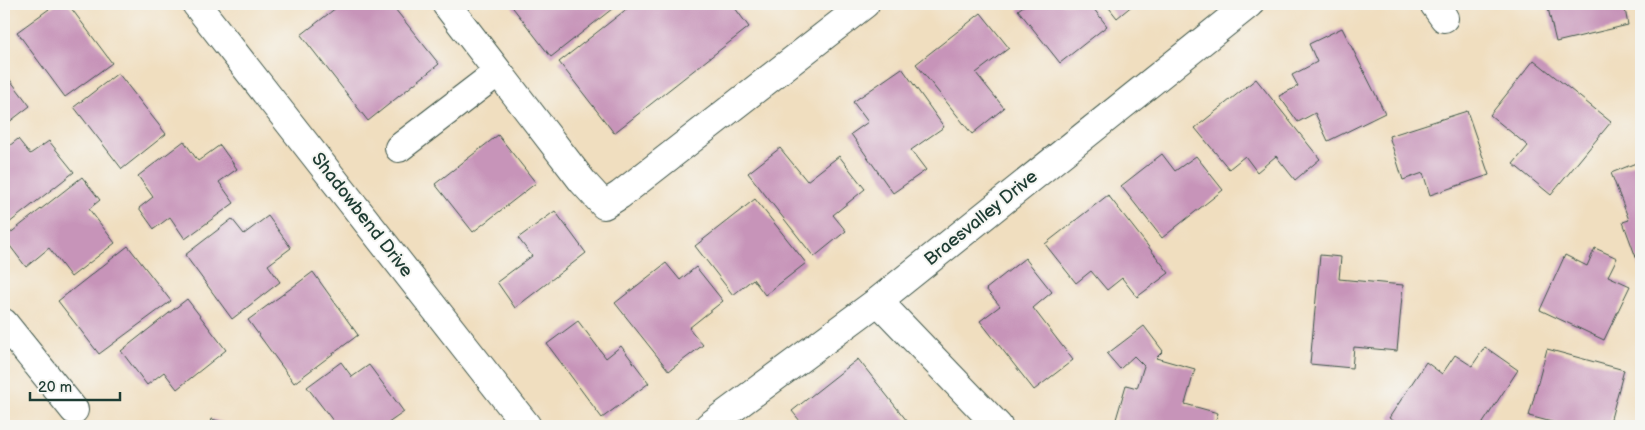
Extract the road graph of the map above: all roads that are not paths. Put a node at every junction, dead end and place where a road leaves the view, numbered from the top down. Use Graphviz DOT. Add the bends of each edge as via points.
graph roads {
  1 [pos="196,4"];
  2 [pos="446,4"];
  3 [pos="865,4"];
  4 [pos="1249,4"];
  5 [pos="498,72"];
  6 [pos="399,148"];
  7 [pos="878,301"];
  8 [pos="4,323"];
  9 [pos="74,410"];
  10 [pos="528,426"];
  11 [pos="709,426"];
  12 [pos="998,426"];
  1 -- 10 [label="street, Shadowbend Drive"];
  2 -- 5 [label="street"];
  3 -- 5 [label="street" via="605,205"];
  4 -- 7 [label="street, Braesvalley Drive"];
  5 -- 6 [label="street"];
  7 -- 11 [label="street, Braesvalley Drive"];
  7 -- 12 [label="street"];
  8 -- 9 [label="street"];
}
